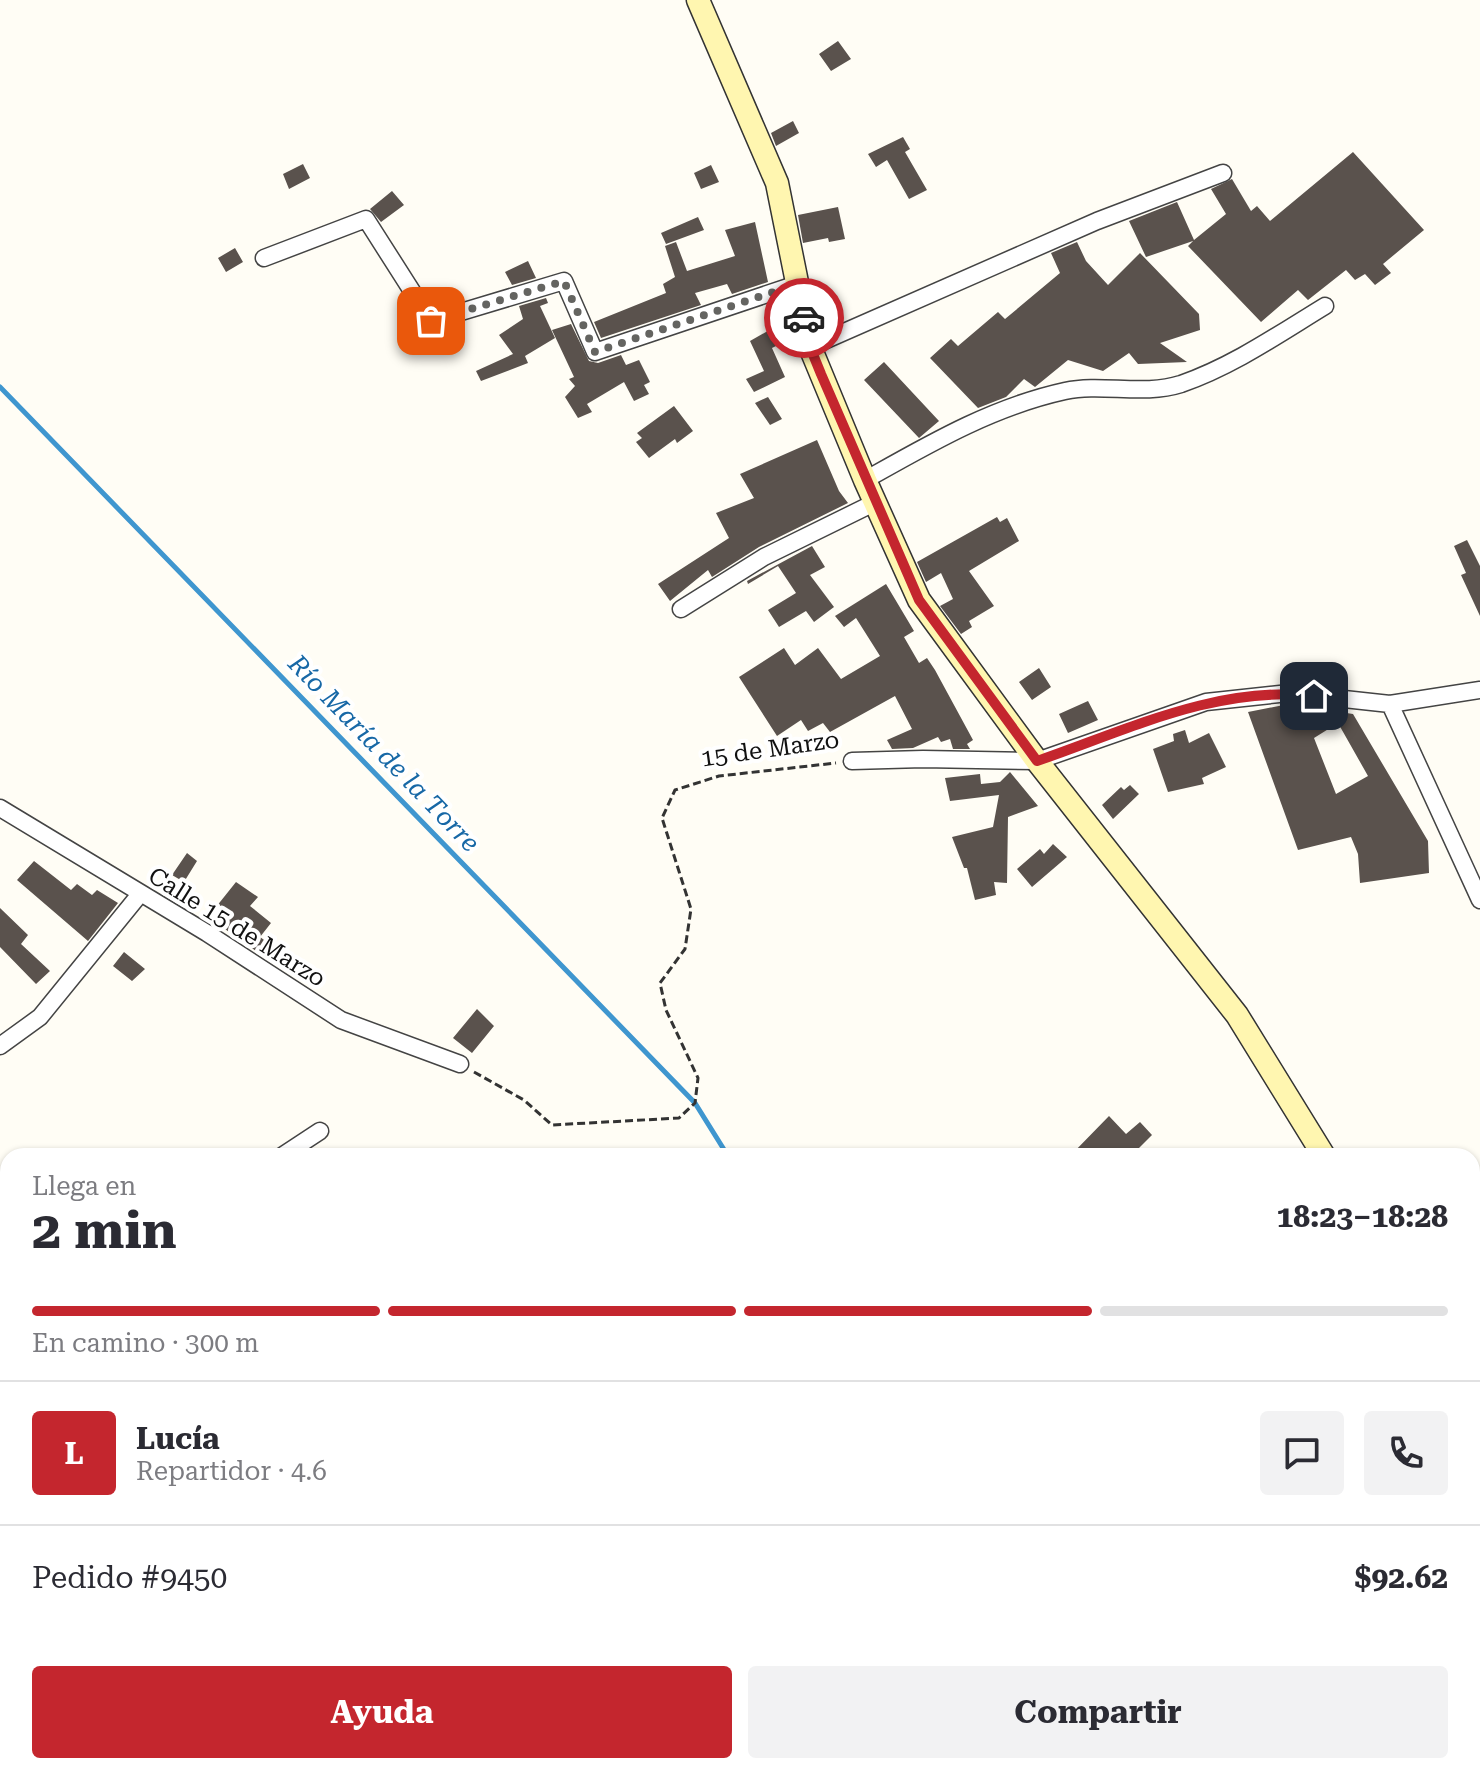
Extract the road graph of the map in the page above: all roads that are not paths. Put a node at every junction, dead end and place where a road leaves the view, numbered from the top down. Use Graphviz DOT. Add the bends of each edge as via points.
graph roads {
  1 [pos="698,0"];
  2 [pos="1223,173"];
  3 [pos="264,258"];
  4 [pos="797,284"];
  5 [pos="1325,306"];
  6 [pos="810,347"];
  7 [pos="865,480"];
  8 [pos="876,502"];
  9 [pos="681,609"];
  10 [pos="1480,690"];
  11 [pos="1390,704"];
  12 [pos="852,761"];
  13 [pos="1037,761"];
  14 [pos="0,808"];
  15 [pos="140,894"];
  16 [pos="1480,900"];
  17 [pos="0,1046"];
  18 [pos="460,1064"];
  19 [pos="320,1131"];
  20 [pos="294,1148"];
  21 [pos="1319,1148"];
  1 -- 4 [label="main road" via="777,183"];
  2 -- 6 [label="street" via="1097,221"];
  3 -- 4 [label="street" via="366,219 431,321 564,281 595,352"];
  4 -- 6 [label="main road"];
  5 -- 7 [label="street" via="1230,364 1177,385 1067,390 964,424"];
  6 -- 7 [label="main road"];
  7 -- 8 [label="main road"];
  8 -- 9 [label="street" via="764,557"];
  8 -- 13 [label="main road" via="919,600"];
  10 -- 11 [label="street"];
  11 -- 13 [label="street" via="1289,693 1206,702"];
  11 -- 16 [label="street"];
  12 -- 13 [label="street, 15 de Marzo"];
  13 -- 21 [label="main road" via="1237,1015"];
  14 -- 15 [label="street, Calle 15 de Marzo"];
  15 -- 17 [label="street" via="40,1017"];
  15 -- 18 [label="street, Calle 15 de Marzo" via="341,1020"];
  19 -- 20 [label="street"];
}
